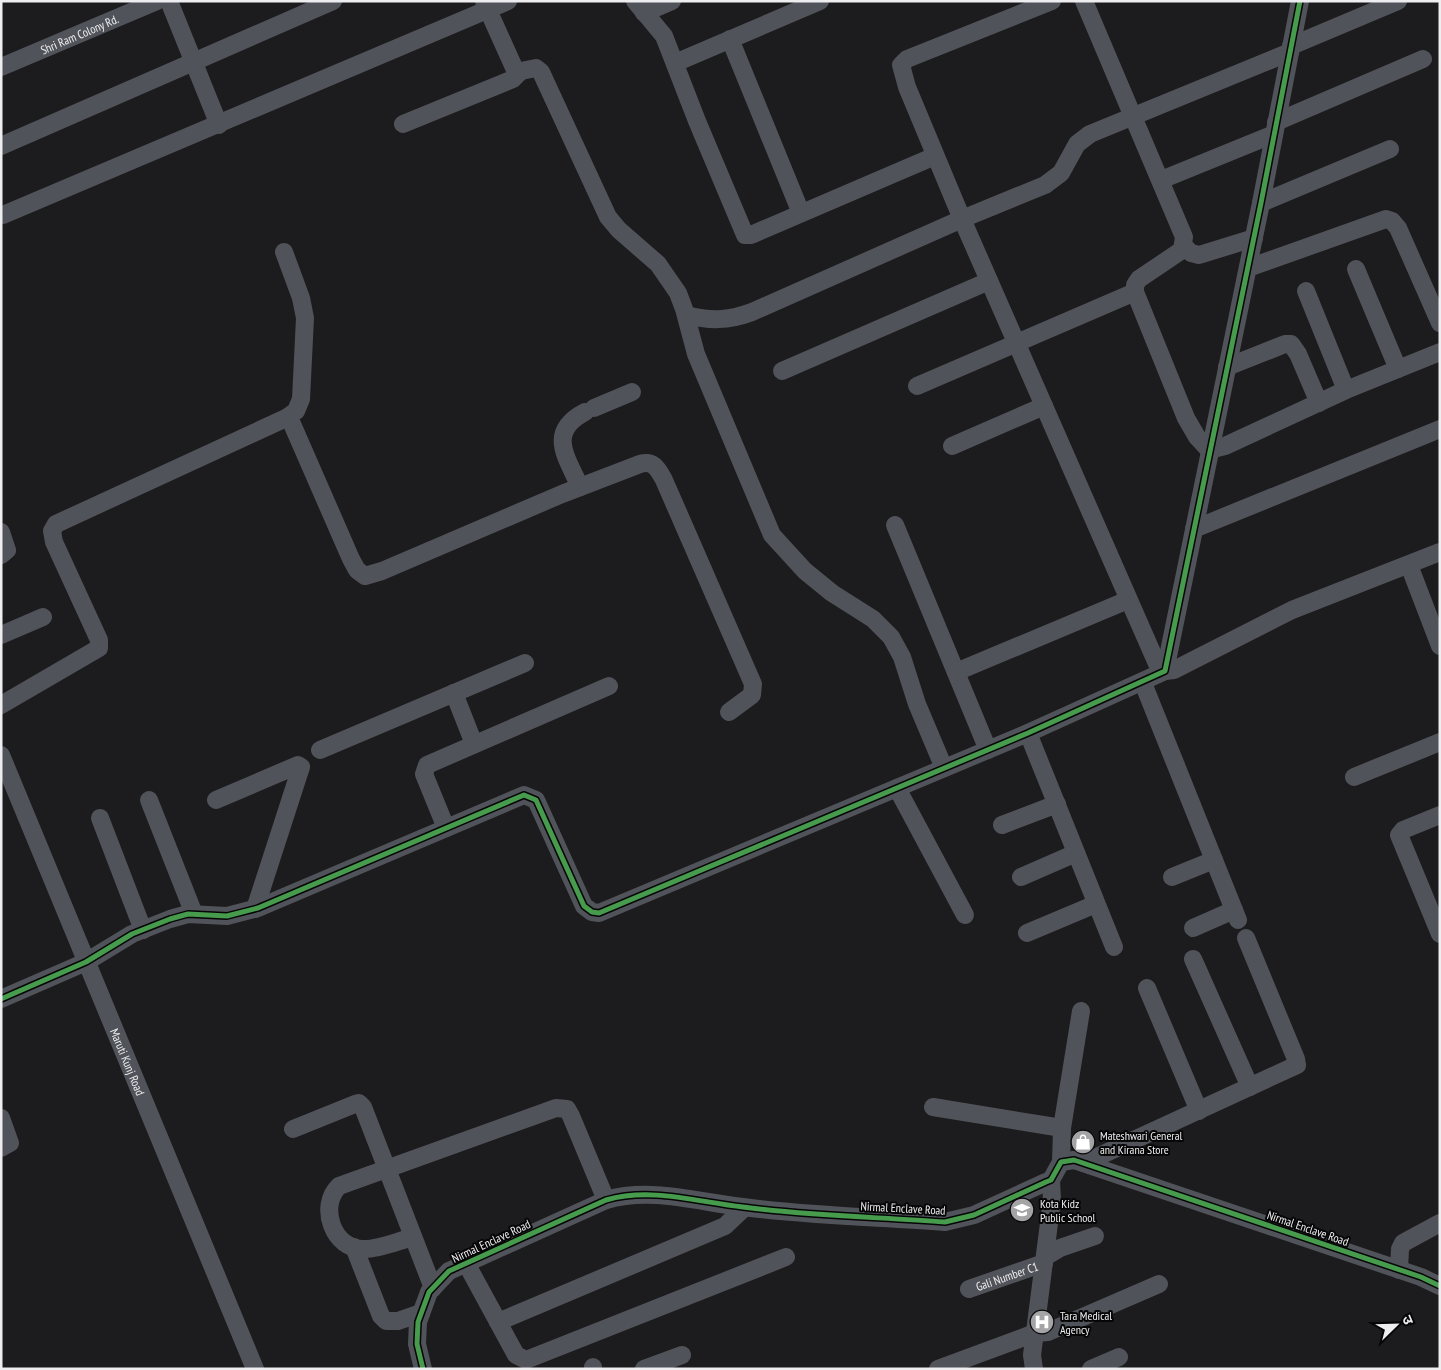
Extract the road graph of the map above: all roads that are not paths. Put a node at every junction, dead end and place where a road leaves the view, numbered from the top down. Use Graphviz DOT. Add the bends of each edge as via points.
graph roads {
  1 [pos="157,1"];
  2 [pos="169,1"];
  3 [pos="332,1"];
  4 [pos="508,1"];
  5 [pos="672,1"];
  6 [pos="820,1"];
  7 [pos="1052,1"];
  8 [pos="1084,1"];
  9 [pos="1300,1"];
  10 [pos="1398,1"];
  11 [pos="486,6"];
  12 [pos="639,7"];
  13 [pos="730,39"];
  14 [pos="1291,49"];
  15 [pos="1423,59"];
  16 [pos="194,61"];
  17 [pos="675,63"];
  18 [pos="1,67"];
  19 [pos="519,73"];
  20 [pos="1132,115"];
  21 [pos="403,124"];
  22 [pos="219,125"];
  23 [pos="1275,128"];
  24 [pos="1,146"];
  25 [pos="1390,149"];
  26 [pos="935,156"];
  27 [pos="1161,180"];
  28 [pos="1261,203"];
  29 [pos="801,213"];
  30 [pos="3,215"];
  31 [pos="962,219"];
  32 [pos="1254,238"];
  33 [pos="1184,246"];
  34 [pos="284,252"];
  35 [pos="1248,268"];
  36 [pos="1356,269"];
  37 [pos="989,281"];
  38 [pos="1306,291"];
  39 [pos="1135,292"];
  40 [pos="686,315"];
  41 [pos="1440,323"];
  42 [pos="1016,344"];
  43 [pos="1440,352"];
  44 [pos="1227,367"];
  45 [pos="1398,369"];
  46 [pos="782,371"];
  47 [pos="917,386"];
  48 [pos="1346,390"];
  49 [pos="632,392"];
  50 [pos="1318,403"];
  51 [pos="1044,406"];
  52 [pos="289,416"];
  53 [pos="1440,429"];
  54 [pos="952,446"];
  55 [pos="1209,450"];
  56 [pos="580,487"];
  57 [pos="895,525"];
  58 [pos="1194,529"];
  59 [pos="1,532"];
  60 [pos="1440,552"];
  61 [pos="1,555"];
  62 [pos="1408,565"];
  63 [pos="1128,600"];
  64 [pos="44,617"];
  65 [pos="1,635"];
  66 [pos="1438,635"];
  67 [pos="525,663"];
  68 [pos="956,672"];
  69 [pos="1165,672"];
  70 [pos="1143,683"];
  71 [pos="609,686"];
  72 [pos="454,693"];
  73 [pos="1,705"];
  74 [pos="729,712"];
  75 [pos="1028,733"];
  76 [pos="1440,742"];
  77 [pos="474,744"];
  78 [pos="320,750"];
  79 [pos="988,750"];
  80 [pos="1,755"];
  81 [pos="944,768"];
  82 [pos="1354,776"];
  83 [pos="898,788"];
  84 [pos="149,800"];
  85 [pos="216,800"];
  86 [pos="1057,804"];
  87 [pos="1440,815"];
  88 [pos="100,818"];
  89 [pos="1002,825"];
  90 [pos="446,828"];
  91 [pos="1076,853"];
  92 [pos="1214,860"];
  93 [pos="1021,877"];
  94 [pos="1172,877"];
  95 [pos="1096,904"];
  96 [pos="255,909"];
  97 [pos="194,914"];
  98 [pos="965,915"];
  99 [pos="1193,928"];
  100 [pos="143,930"];
  101 [pos="1027,933"];
  102 [pos="1440,934"];
  103 [pos="1246,938"];
  104 [pos="1114,947"];
  105 [pos="1193,959"];
  106 [pos="86,962"];
  107 [pos="1147,988"];
  108 [pos="1,999"];
  109 [pos="1081,1011"];
  110 [pos="1250,1087"];
  111 [pos="933,1107"];
  112 [pos="1199,1111"];
  113 [pos="1,1118"];
  114 [pos="293,1128"];
  115 [pos="1062,1128"];
  116 [pos="1,1148"];
  117 [pos="1061,1162"];
  118 [pos="1084,1163"];
  119 [pos="387,1168"];
  120 [pos="1051,1180"];
  121 [pos="606,1200"];
  122 [pos="744,1208"];
  123 [pos="1440,1223"];
  124 [pos="1095,1236"];
  125 [pos="413,1237"];
  126 [pos="354,1247"];
  127 [pos="786,1256"];
  128 [pos="1045,1260"];
  129 [pos="466,1262"];
  130 [pos="1400,1270"];
  131 [pos="1159,1284"];
  132 [pos="1440,1286"];
  133 [pos="433,1288"];
  134 [pos="969,1290"];
  135 [pos="420,1313"];
  136 [pos="498,1322"];
  137 [pos="1035,1333"];
  138 [pos="682,1354"];
  139 [pos="1119,1357"];
  140 [pos="255,1369"];
  141 [pos="423,1369"];
  142 [pos="644,1369"];
  143 [pos="938,1369"];
  144 [pos="1034,1369"];
  145 [pos="1091,1369"];
  1 -- 18 [label="street, Shri Ram Colony Rd."];
  2 -- 16 [label="street"];
  3 -- 16 [label="street"];
  4 -- 11 [label="street"];
  5 -- 12 [label="street"];
  6 -- 13 [label="street"];
  7 -- 26 [label="street" via="902,62 907,87"];
  8 -- 20 [label="street"];
  9 -- 14 [label="street"];
  10 -- 14 [label="street"];
  11 -- 19 [label="street" via="514,69"];
  11 -- 22 [label="street"];
  12 -- 17 [label="street" via="664,36"];
  13 -- 17 [label="street"];
  13 -- 29 [label="street"];
  14 -- 20 [label="street"];
  14 -- 23 [label="street"];
  15 -- 23 [label="street"];
  16 -- 22 [label="street"];
  16 -- 24 [label="street"];
  17 -- 29 [label="street" via="743,233 750,235"];
  19 -- 21 [label="street"];
  19 -- 40 [label="street" via="536,68 541,72 608,217 666,272"];
  20 -- 27 [label="street"];
  20 -- 31 [label="street" via="1083,138 1054,180"];
  22 -- 30 [label="street"];
  23 -- 27 [label="street"];
  23 -- 28 [label="street"];
  25 -- 28 [label="street"];
  26 -- 29 [label="street"];
  26 -- 31 [label="street"];
  27 -- 33 [label="street" via="1183,232"];
  28 -- 32 [label="street"];
  31 -- 37 [label="street"];
  31 -- 40 [label="street" via="738,317 714,320"];
  32 -- 33 [label="street" via="1199,255"];
  32 -- 35 [label="street"];
  33 -- 39 [label="street" via="1139,278"];
  34 -- 52 [label="street" via="305,318 301,399 298,408"];
  35 -- 41 [label="street" via="1386,220 1392,221"];
  35 -- 44 [label="street"];
  36 -- 45 [label="street"];
  37 -- 42 [label="street"];
  37 -- 46 [label="street"];
  38 -- 48 [label="street"];
  39 -- 42 [label="street"];
  39 -- 55 [label="street" via="1186,418"];
  40 -- 81 [label="street" via="696,354 772,535 805,571 873,619 891,637 902,657 917,704"];
  42 -- 47 [label="street"];
  42 -- 51 [label="street"];
  43 -- 45 [label="street"];
  44 -- 50 [label="street" via="1291,344"];
  44 -- 55 [label="street"];
  45 -- 48 [label="street"];
  48 -- 50 [label="street"];
  49 -- 56 [label="street" via="569,421 563,437 564,448"];
  50 -- 55 [label="street" via="1225,446"];
  51 -- 54 [label="street"];
  51 -- 63 [label="street"];
  52 -- 56 [label="street" via="351,559 365,576"];
  52 -- 73 [label="street" via="56,524 52,530 54,542 99,640 99,648"];
  53 -- 58 [label="street"];
  55 -- 58 [label="street"];
  56 -- 74 [label="street" via="646,462 656,466 753,684 752,695"];
  57 -- 68 [label="street"];
  58 -- 69 [label="street"];
  59 -- 61 [label="street" via="8,550"];
  60 -- 62 [label="street"];
  62 -- 66 [label="street"];
  62 -- 69 [label="street" via="1292,610"];
  63 -- 68 [label="street"];
  63 -- 69 [label="street" via="1154,660"];
  64 -- 65 [label="street"];
  67 -- 72 [label="street"];
  68 -- 79 [label="street"];
  69 -- 70 [label="street"];
  70 -- 75 [label="street"];
  70 -- 92 [label="street"];
  71 -- 77 [label="street"];
  72 -- 77 [label="street"];
  72 -- 78 [label="street"];
  75 -- 79 [label="street"];
  75 -- 86 [label="street"];
  76 -- 82 [label="street"];
  77 -- 90 [label="street" via="432,762 424,770"];
  79 -- 81 [label="street"];
  80 -- 106 [label="street, Maruti Kunj Road"];
  81 -- 83 [label="street"];
  83 -- 90 [label="street" via="600,913 584,906 533,797 517,797"];
  83 -- 98 [label="street"];
  84 -- 97 [label="street"];
  85 -- 96 [label="street" via="298,765 301,767"];
  86 -- 89 [label="street"];
  86 -- 91 [label="street"];
  87 -- 102 [label="street" via="1403,830 1399,835"];
  88 -- 100 [label="street"];
  90 -- 96 [label="street"];
  91 -- 93 [label="street"];
  91 -- 95 [label="street"];
  92 -- 94 [label="street"];
  92 -- 99 [label="street" via="1236,915"];
  95 -- 101 [label="street"];
  95 -- 104 [label="street"];
  96 -- 97 [label="street" via="227,916"];
  97 -- 100 [label="street"];
  100 -- 106 [label="street" via="118,941"];
  103 -- 110 [label="street" via="1297,1062 1294,1067"];
  105 -- 110 [label="street"];
  106 -- 108 [label="street"];
  106 -- 140 [label="street, Maruti Kunj Road"];
  107 -- 112 [label="street"];
  109 -- 115 [label="street"];
  110 -- 112 [label="street"];
  111 -- 115 [label="street"];
  112 -- 118 [label="street"];
  113 -- 116 [label="street" via="10,1141"];
  114 -- 119 [label="street" via="359,1103"];
  115 -- 117 [label="street"];
  117 -- 118 [label="street, Nirmal Enclave Road" via="1070,1159"];
  117 -- 120 [label="street"];
  118 -- 130 [label="street, Nirmal Enclave Road"];
  119 -- 121 [label="street" via="562,1107 571,1116"];
  119 -- 125 [label="street"];
  119 -- 126 [label="street" via="338,1186 332,1196 328,1207 329,1219 336,1234"];
  120 -- 122 [label="street, Nirmal Enclave Road" via="974,1215 945,1222"];
  120 -- 128 [label="street"];
  121 -- 122 [label="street, Nirmal Enclave Road" via="650,1193"];
  121 -- 129 [label="street, Nirmal Enclave Road"];
  122 -- 136 [label="street" via="725,1226"];
  123 -- 130 [label="street" via="1403,1243"];
  124 -- 128 [label="street, Gali Number C1" via="1060,1248"];
  125 -- 126 [label="street" via="364,1249"];
  125 -- 133 [label="street"];
  126 -- 135 [label="street" via="381,1316 386,1321 398,1321"];
  127 -- 136 [label="street" via="530,1360 522,1360 516,1355"];
  128 -- 134 [label="street, Gali Number C1"];
  128 -- 137 [label="street"];
  129 -- 133 [label="street, Nirmal Enclave Road" via="449,1271"];
  129 -- 136 [label="street"];
  130 -- 132 [label="street, Nirmal Enclave Road"];
  131 -- 137 [label="street" via="1048,1332"];
  133 -- 135 [label="street, Nirmal Enclave Road"];
  135 -- 141 [label="street, Nirmal Enclave Road" via="417,1344"];
  137 -- 143 [label="street"];
  137 -- 144 [label="street"];
  138 -- 142 [label="street"];
  139 -- 145 [label="street"];
}
